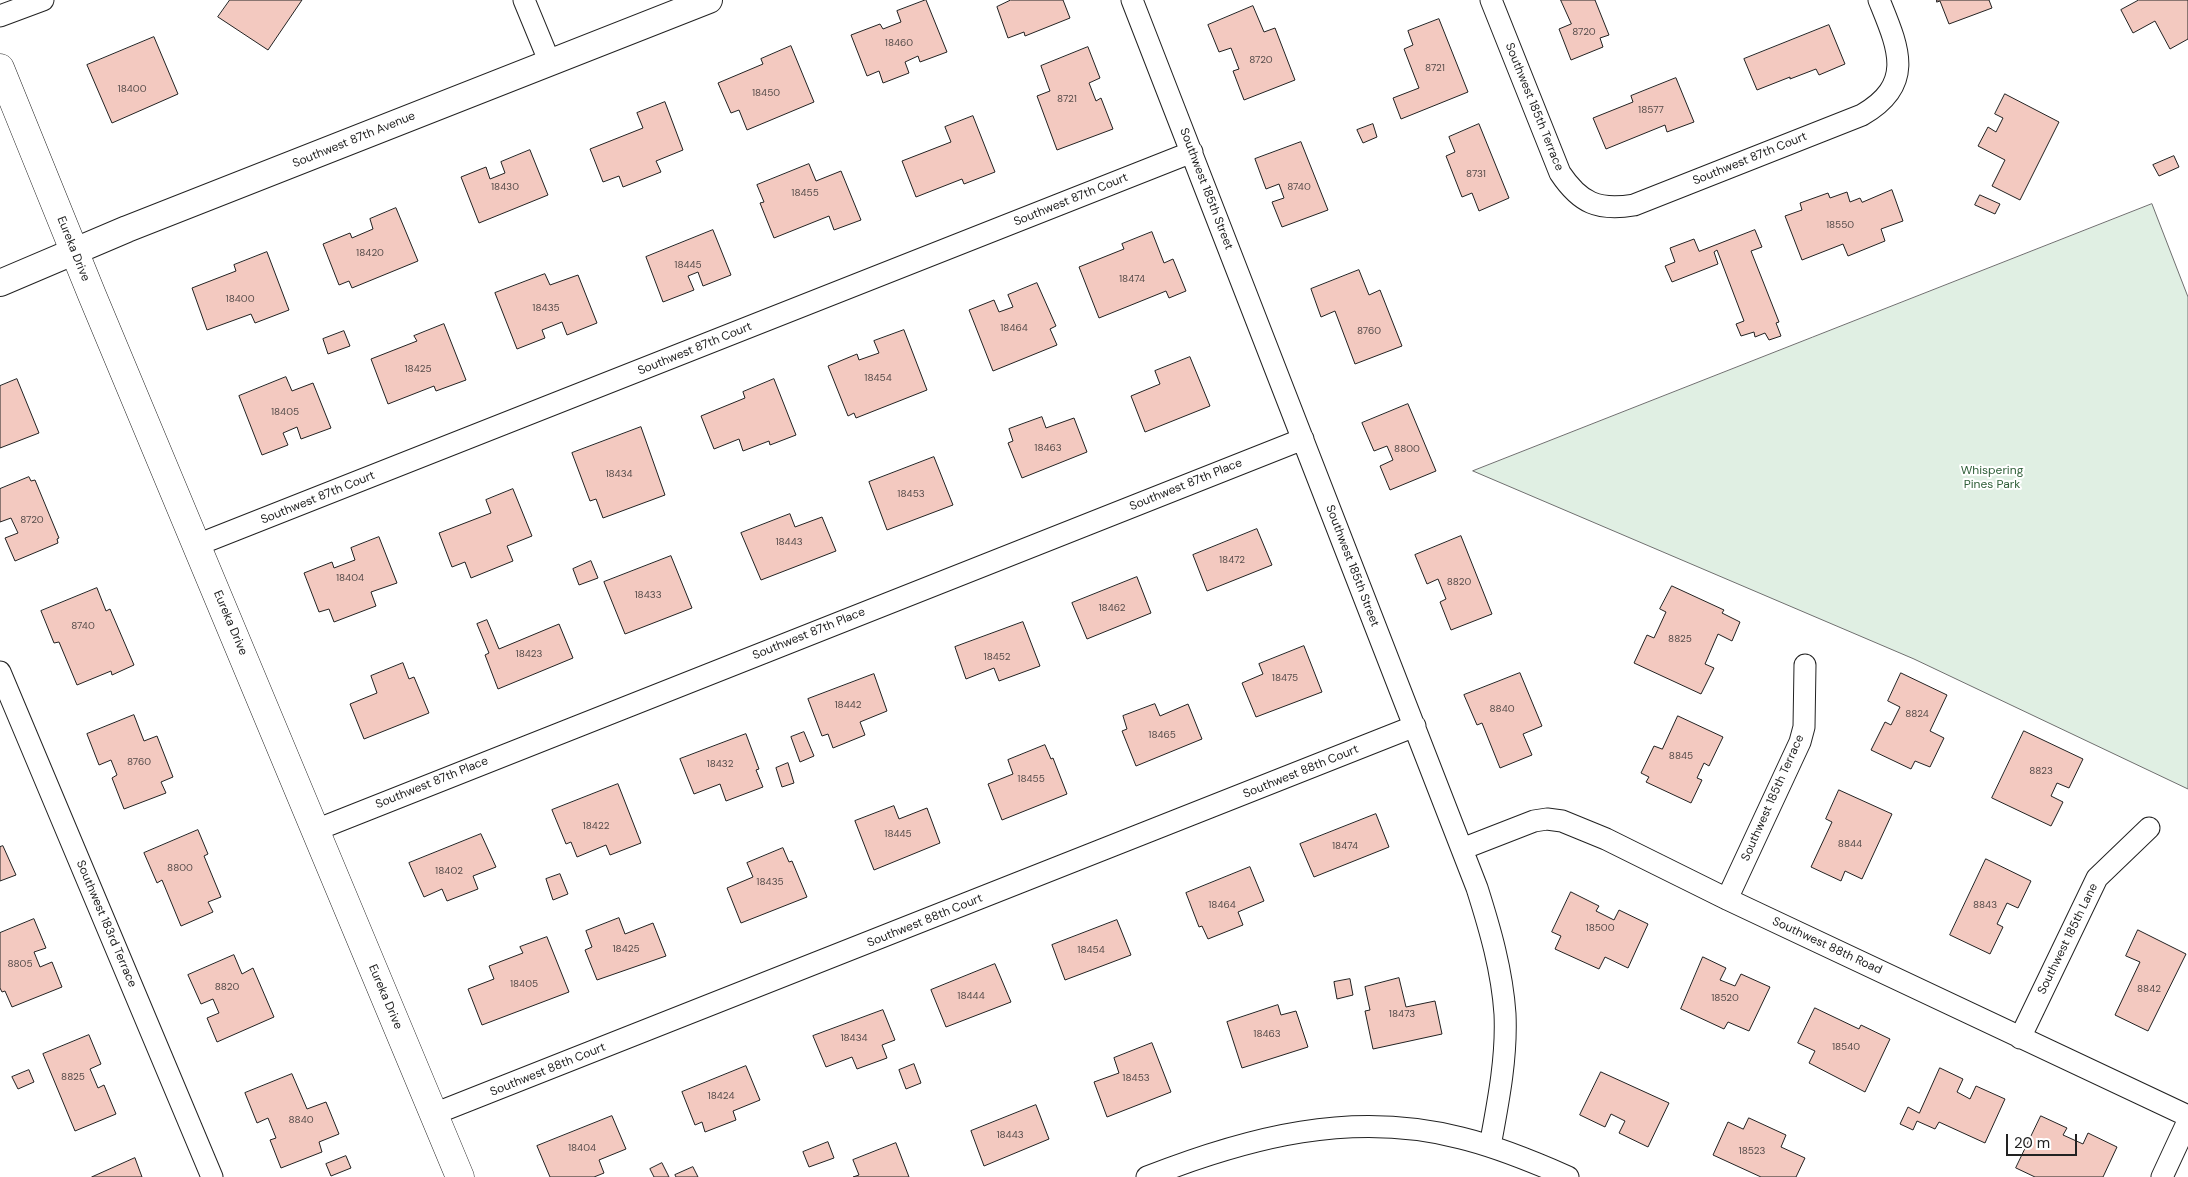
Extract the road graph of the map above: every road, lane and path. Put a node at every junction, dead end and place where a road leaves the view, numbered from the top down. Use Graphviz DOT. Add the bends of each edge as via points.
graph roads {
  1 [pos="43,0"];
  2 [pos="524,0"];
  3 [pos="709,0"];
  4 [pos="1132,0"];
  5 [pos="1491,0"];
  6 [pos="1879,0"];
  7 [pos="0,16"];
  8 [pos="550,63"];
  9 [pos="0,68"];
  10 [pos="1192,152"];
  11 [pos="1592,204"];
  12 [pos="74,251"];
  13 [pos="0,283"];
  14 [pos="1303,439"];
  15 [pos="197,545"];
  16 [pos="1805,664"];
  17 [pos="0,672"];
  18 [pos="1415,726"];
  19 [pos="2148,828"];
  20 [pos="316,830"];
  21 [pos="1462,849"];
  22 [pos="1728,899"];
  23 [pos="2020,1038"];
  24 [pos="434,1114"];
  25 [pos="2188,1116"];
  26 [pos="2188,1121"];
  27 [pos="1490,1146"];
  28 [pos="212,1177"];
  29 [pos="460,1177"];
  30 [pos="1147,1177"];
  31 [pos="1568,1177"];
  32 [pos="2162,1177"];
  1 -- 7 [label="street"];
  2 -- 8 [label="street"];
  3 -- 8 [label="street, Southwest 87th Avenue"];
  4 -- 10 [label="street, Southwest 185th Street"];
  5 -- 11 [label="street, Southwest 185th Terrace" via="1560,172 1568,186"];
  6 -- 11 [label="street, Southwest 87th Court" via="1895,40 1899,70 1895,84 1875,108 1634,205 1606,207"];
  8 -- 12 [label="street, Southwest 87th Avenue"];
  9 -- 12 [label="main road, Eureka Drive"];
  10 -- 14 [label="street, Southwest 185th Street"];
  10 -- 15 [label="street, Southwest 87th Court"];
  12 -- 13 [label="street, Southwest 87th Avenue"];
  12 -- 15 [label="main road, Eureka Drive"];
  14 -- 18 [label="street, Southwest 185th Street"];
  14 -- 20 [label="street, Southwest 87th Place"];
  15 -- 20 [label="main road, Eureka Drive"];
  16 -- 22 [label="street, Southwest 185th Terrace" via="1804,727 1800,742"];
  17 -- 28 [label="street, Southwest 183rd Terrace"];
  18 -- 21 [label="street, Southwest 185th Street"];
  18 -- 24 [label="street, Southwest 88th Court"];
  19 -- 23 [label="street, Southwest 185th Lane" via="2097,878"];
  20 -- 24 [label="main road, Eureka Drive"];
  21 -- 22 [label="street, Southwest 88th Road" via="1534,821 1562,821"];
  21 -- 27 [label="street, Southwest 185th Street" via="1496,953 1505,1016 1501,1088"];
  22 -- 23 [label="street, Southwest 88th Road"];
  23 -- 25 [label="street, Southwest 88th Road"];
  24 -- 29 [label="main road, Eureka Drive"];
  26 -- 32 [label="street"];
  27 -- 30 [label="street" via="1435,1132 1400,1128 1328,1128 1243,1143"];
  27 -- 31 [label="street"];
}
